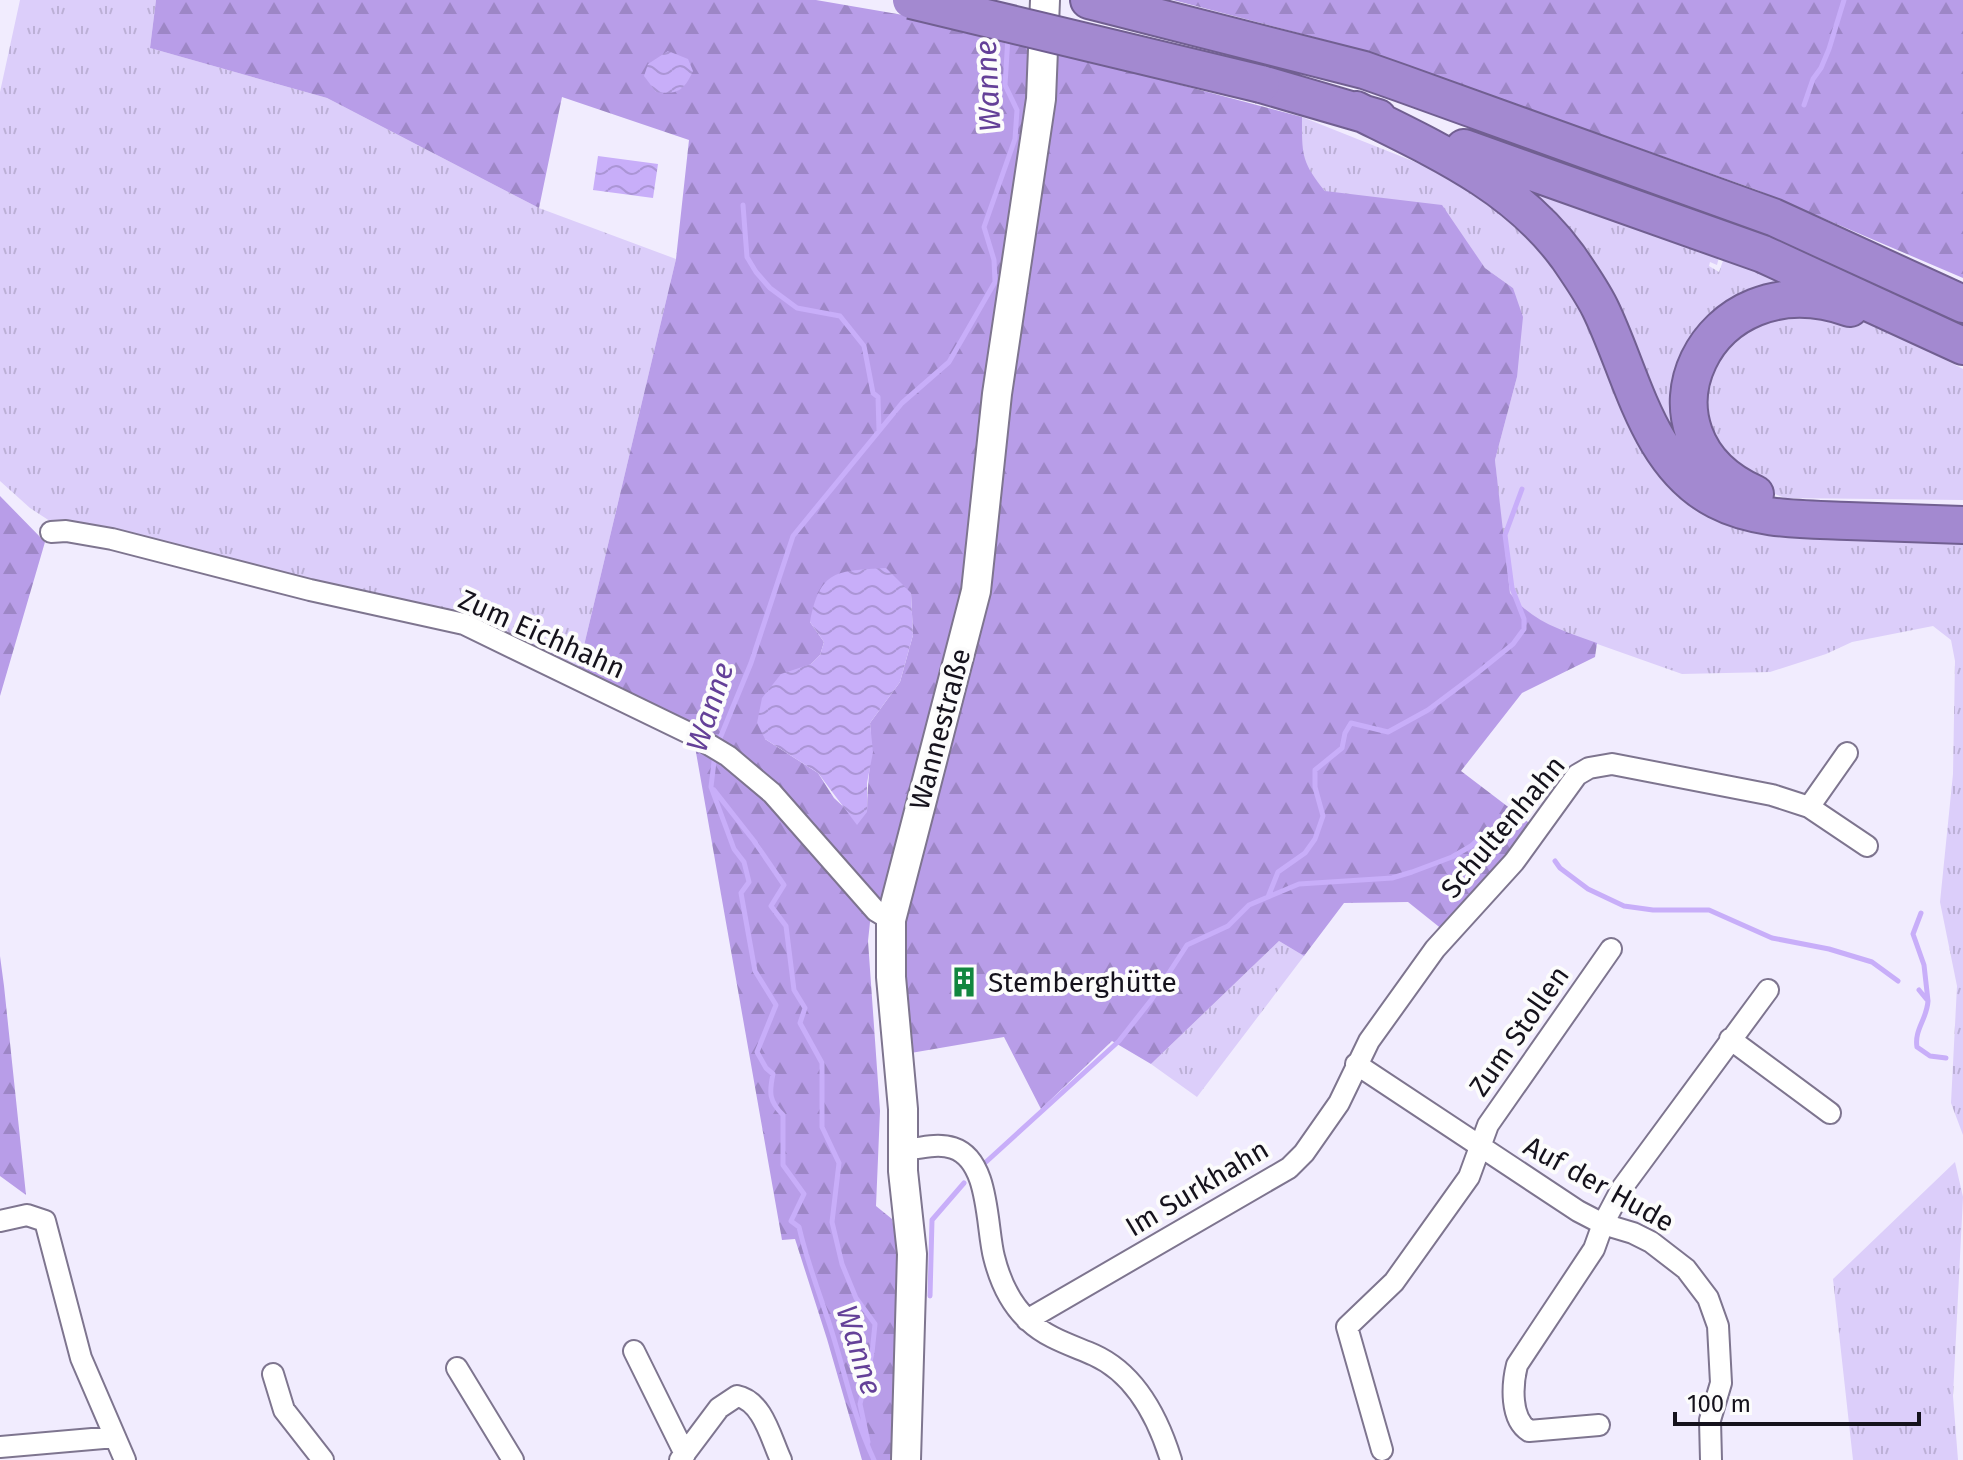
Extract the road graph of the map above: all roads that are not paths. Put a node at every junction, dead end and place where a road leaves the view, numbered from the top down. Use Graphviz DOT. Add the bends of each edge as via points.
graph roads {
  1 [pos="911,0"];
  2 [pos="1045,0"];
  3 [pos="1089,0"];
  4 [pos="1353,109"];
  5 [pos="1963,304"];
  6 [pos="1963,347"];
  7 [pos="1963,511"];
  8 [pos="1963,525"];
  9 [pos="51,532"];
  10 [pos="1847,753"];
  11 [pos="1809,807"];
  12 [pos="1867,846"];
  13 [pos="891,920"];
  14 [pos="1611,949"];
  15 [pos="1768,990"];
  16 [pos="1730,1039"];
  17 [pos="1356,1064"];
  18 [pos="1830,1113"];
  19 [pos="1479,1148"];
  20 [pos="905,1150"];
  21 [pos="0,1221"];
  22 [pos="1603,1224"];
  23 [pos="1027,1320"];
  24 [pos="634,1351"];
  25 [pos="457,1368"];
  26 [pos="273,1374"];
  27 [pos="1599,1425"];
  28 [pos="115,1437"];
  29 [pos="0,1447"];
  30 [pos="1382,1450"];
  31 [pos="682,1457"];
  32 [pos="125,1460"];
  33 [pos="323,1460"];
  34 [pos="513,1460"];
  35 [pos="781,1460"];
  36 [pos="906,1460"];
  37 [pos="1171,1460"];
  38 [pos="1711,1460"];
  1 -- 4 [label="highway, bridge"];
  2 -- 13 [label="street, Wannestraße" via="1041,99 997,394 976,591"];
  3 -- 5 [label="highway" via="1364,70 1773,217"];
  4 -- 6 [label="highway" via="1763,254"];
  4 -- 8 [label="highway" via="1473,170 1543,227 1600,309 1661,447 1703,491 1734,507 1789,518"];
  6 -- 7 [label="highway" via="1835,303 1771,302 1740,313 1715,334 1695,368 1689,399 1693,428 1717,470 1765,499 1794,505"];
  9 -- 13 [label="street, Zum Eichhahn" via="112,539 464,624 728,756 772,793 876,911"];
  10 -- 11 [label="street"];
  11 -- 12 [label="street, Schultenhahn"];
  11 -- 17 [label="street, Schultenhahn" via="1612,764 1589,768 1435,949"];
  13 -- 20 [label="street, Wannestraße"];
  14 -- 19 [label="street, Zum Stollen" via="1494,1116"];
  15 -- 16 [label="street"];
  16 -- 18 [label="street"];
  16 -- 22 [label="street" via="1622,1188"];
  17 -- 19 [label="street, Auf der Hude"];
  17 -- 23 [label="street, Im Surkhahn" via="1339,1103 1289,1168"];
  19 -- 22 [label="street, Auf der Hude"];
  19 -- 30 [label="street, Zum Stollen" via="1469,1177 1394,1282 1347,1327"];
  20 -- 23 [label="street" via="949,1147 973,1163 999,1276"];
  20 -- 36 [label="street, Wannestraße" via="912,1254"];
  21 -- 28 [label="street" via="27,1215 45,1221 81,1358"];
  22 -- 27 [label="street" via="1594,1249 1520,1358 1514,1383 1518,1419 1529,1431"];
  22 -- 38 [label="street, Auf der Hude" via="1640,1236 1666,1253 1695,1278 1708,1298 1718,1326 1721,1383 1710,1420"];
  23 -- 37 [label="street" via="1097,1356 1133,1385 1155,1418"];
  24 -- 31 [label="street"];
  25 -- 34 [label="street"];
  26 -- 33 [label="street" via="284,1410"];
  28 -- 29 [label="street"];
  28 -- 32 [label="street"];
  31 -- 35 [label="street" via="719,1408 737,1396 757,1408"];
}
